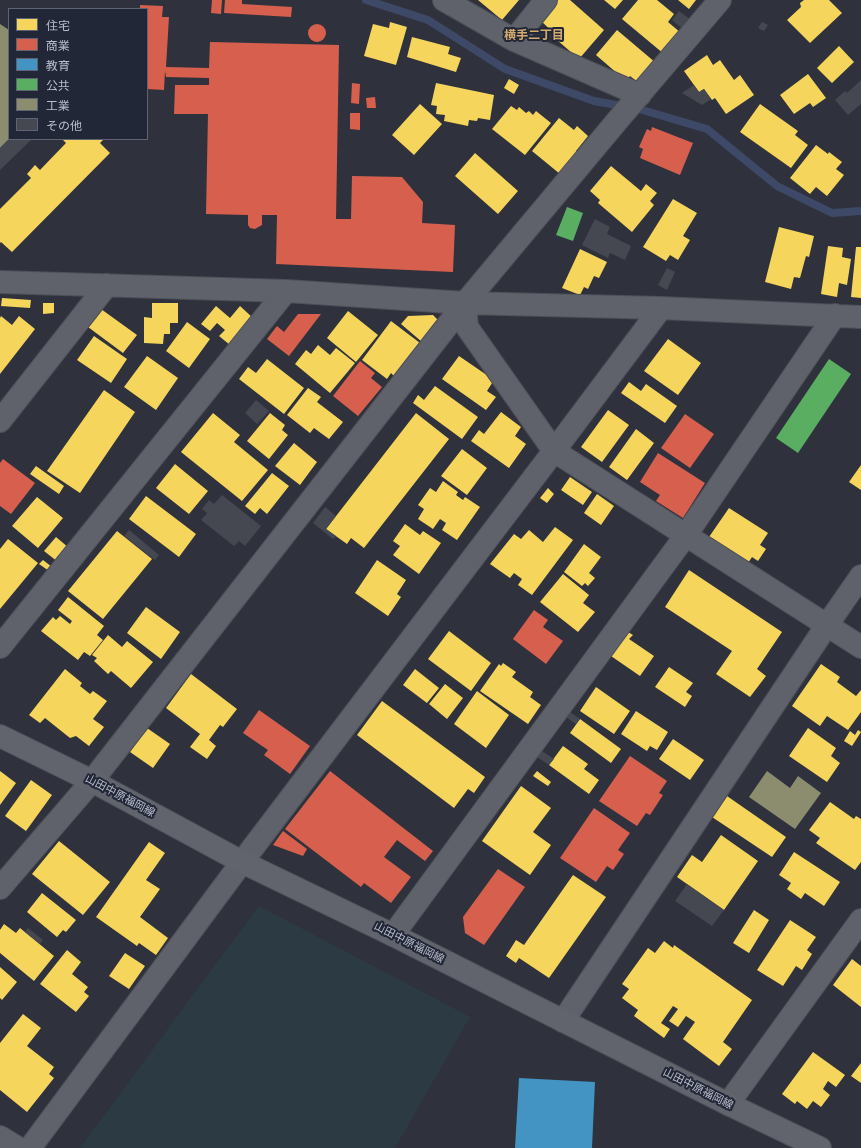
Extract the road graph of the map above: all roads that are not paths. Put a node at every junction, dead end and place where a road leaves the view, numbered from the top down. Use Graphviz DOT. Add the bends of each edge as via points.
graph roads {
  1 [pos="444,0"];
  2 [pos="546,0"];
  3 [pos="720,0"];
  4 [pos="514,40"];
  5 [pos="636,98"];
  6 [pos="0,282"];
  7 [pos="107,285"];
  8 [pos="286,291"];
  9 [pos="465,303"];
  10 [pos="661,308"];
  11 [pos="835,315"];
  12 [pos="861,317"];
  13 [pos="0,421"];
  14 [pos="554,451"];
  15 [pos="686,535"];
  16 [pos="861,576"];
  17 [pos="827,625"];
  18 [pos="0,647"];
  19 [pos="861,647"];
  20 [pos="0,736"];
  21 [pos="92,780"];
  22 [pos="242,862"];
  23 [pos="0,888"];
  24 [pos="861,920"];
  25 [pos="393,935"];
  26 [pos="563,1021"];
  27 [pos="728,1104"];
  28 [pos="0,1137"];
  29 [pos="18,1148"];
  30 [pos="30,1148"];
  31 [pos="820,1148"];
  1 -- 4 [label="street"];
  2 -- 4 [label="street"];
  3 -- 5 [label="street"];
  4 -- 5 [label="street"];
  5 -- 9 [label="street"];
  6 -- 7 [label="street"];
  7 -- 8 [label="street"];
  7 -- 13 [label="street"];
  8 -- 9 [label="street"];
  8 -- 18 [label="street"];
  9 -- 10 [label="street"];
  9 -- 14 [label="street" via="466,327"];
  9 -- 21 [label="street"];
  10 -- 11 [label="street"];
  10 -- 14 [label="street"];
  11 -- 12 [label="street"];
  11 -- 15 [label="street"];
  14 -- 15 [label="street"];
  14 -- 22 [label="street"];
  15 -- 17 [label="street"];
  15 -- 25 [label="street"];
  16 -- 17 [label="street"];
  17 -- 19 [label="street"];
  17 -- 26 [label="street"];
  20 -- 21 [label="main road, 山田中原福岡線"];
  21 -- 22 [label="main road, 山田中原福岡線"];
  21 -- 23 [label="street"];
  22 -- 25 [label="main road, 山田中原福岡線"];
  22 -- 30 [label="street"];
  24 -- 27 [label="street"];
  25 -- 26 [label="main road, 山田中原福岡線"];
  26 -- 27 [label="main road, 山田中原福岡線"];
  27 -- 31 [label="main road, 山田中原福岡線"];
  28 -- 29 [label="street"];
}
